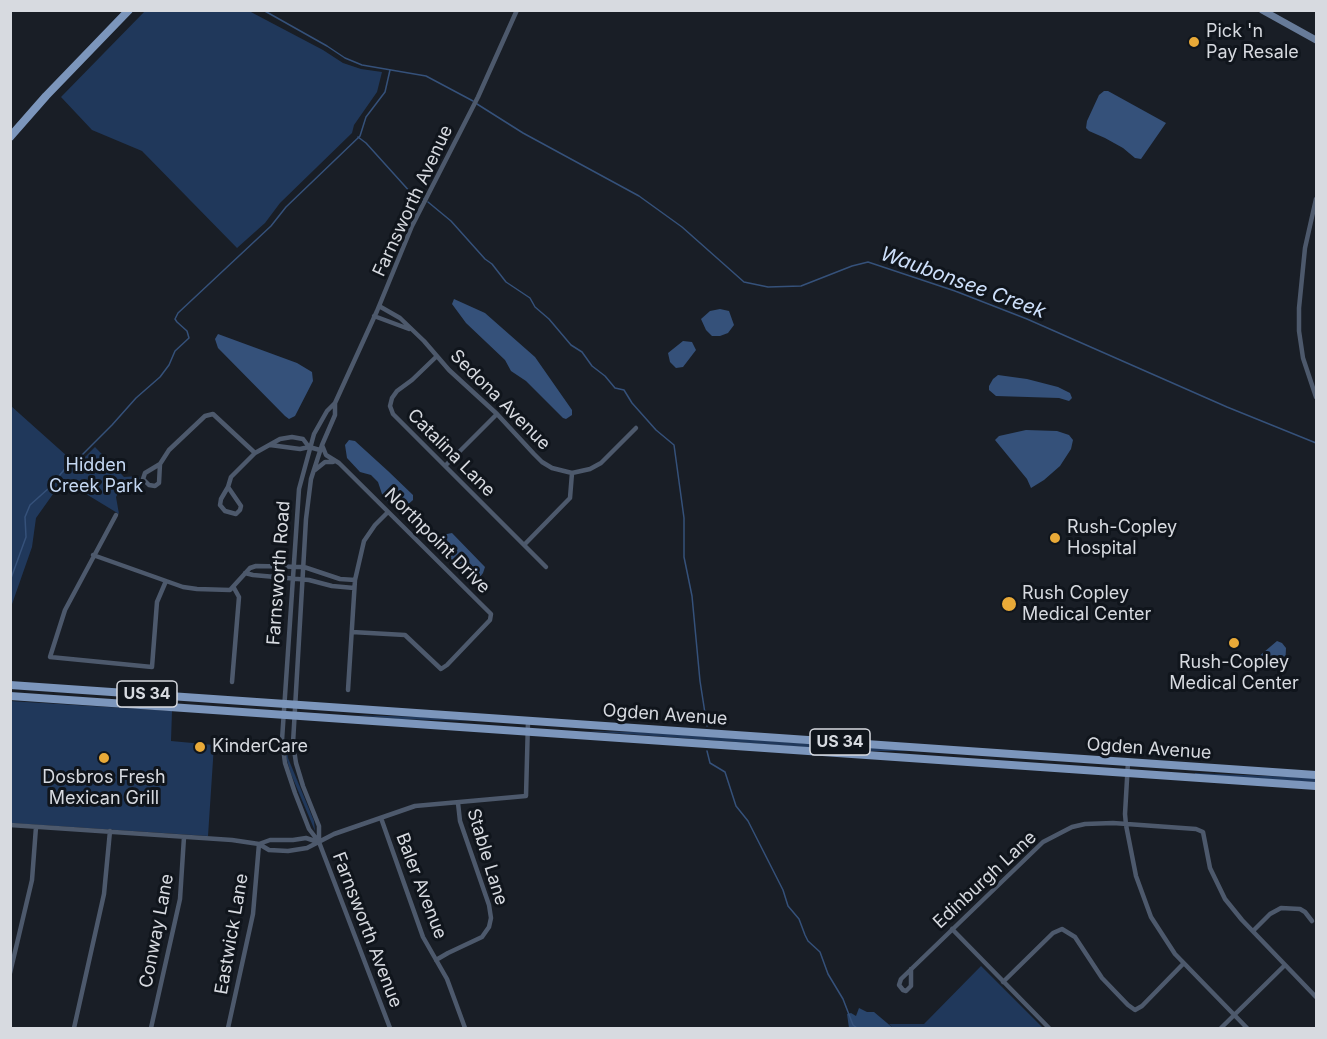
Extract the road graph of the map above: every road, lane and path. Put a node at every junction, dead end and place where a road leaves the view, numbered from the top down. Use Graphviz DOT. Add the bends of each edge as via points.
graph roads {
  1 [pos="129,10"];
  2 [pos="517,10"];
  3 [pos="1262,10"];
  4 [pos="1317,40"];
  5 [pos="10,137"];
  6 [pos="1317,199"];
  7 [pos="1316,206"];
  8 [pos="379,306"];
  9 [pos="374,316"];
  10 [pos="409,329"];
  11 [pos="437,356"];
  12 [pos="1317,397"];
  13 [pos="335,403"];
  14 [pos="497,414"];
  15 [pos="636,428"];
  16 [pos="270,445"];
  17 [pos="309,447"];
  18 [pos="321,448"];
  19 [pos="255,453"];
  20 [pos="339,463"];
  21 [pos="159,464"];
  22 [pos="445,466"];
  23 [pos="313,472"];
  24 [pos="572,473"];
  25 [pos="228,487"];
  26 [pos="388,512"];
  27 [pos="116,515"];
  28 [pos="525,545"];
  29 [pos="93,555"];
  30 [pos="293,567"];
  31 [pos="304,567"];
  32 [pos="546,567"];
  33 [pos="245,573"];
  34 [pos="292,578"];
  35 [pos="302,579"];
  36 [pos="355,580"];
  37 [pos="166,581"];
  38 [pos="234,588"];
  39 [pos="354,588"];
  40 [pos="352,633"];
  41 [pos="232,682"];
  42 [pos="10,685"];
  43 [pos="348,690"];
  44 [pos="10,696"];
  45 [pos="284,703"];
  46 [pos="295,704"];
  47 [pos="282,715"];
  48 [pos="294,716"];
  49 [pos="528,721"];
  50 [pos="528,732"];
  51 [pos="1128,762"];
  52 [pos="1127,773"];
  53 [pos="1317,775"];
  54 [pos="1317,786"];
  55 [pos="458,802"];
  56 [pos="381,818"];
  57 [pos="10,825"];
  58 [pos="1126,825"];
  59 [pos="36,827"];
  60 [pos="110,831"];
  61 [pos="184,837"];
  62 [pos="319,842"];
  63 [pos="259,844"];
  64 [pos="1312,921"];
  65 [pos="952,929"];
  66 [pos="1253,931"];
  67 [pos="436,960"];
  68 [pos="1183,964"];
  69 [pos="1286,965"];
  70 [pos="911,969"];
  71 [pos="10,974"];
  72 [pos="1003,982"];
  73 [pos="1317,997"];
  74 [pos="1234,1016"];
  75 [pos="74,1029"];
  76 [pos="151,1029"];
  77 [pos="228,1029"];
  78 [pos="390,1029"];
  79 [pos="465,1029"];
  80 [pos="1049,1029"];
  81 [pos="1221,1029"];
  82 [pos="1246,1029"];
  1 -- 5 [label="main road"];
  2 -- 8 [label="street, Farnsworth Avenue" via="472,110 412,226"];
  3 -- 4 [label="street"];
  6 -- 7 [label="street"];
  7 -- 12 [label="street" via="1302,272 1299,320 1303,358"];
  8 -- 9 [label="street, Farnsworth Avenue"];
  8 -- 10 [label="street, Sedona Avenue" via="397,315"];
  9 -- 10 [label="street, Sedona Avenue"];
  9 -- 13 [label="street, Farnsworth Avenue"];
  10 -- 11 [label="street, Sedona Avenue"];
  11 -- 14 [label="street, Sedona Avenue"];
  11 -- 22 [label="street, Catalina Lane" via="397,391 390,406 393,414"];
  13 -- 17 [label="street, Farnsworth Avenue"];
  13 -- 18 [label="street, Farnsworth Avenue" via="335,415"];
  14 -- 22 [label="street"];
  14 -- 24 [label="street, Sedona Avenue" via="542,462"];
  15 -- 24 [label="street" via="601,463"];
  16 -- 17 [label="street"];
  16 -- 17 [label="street" via="292,437 303,439"];
  16 -- 19 [label="street"];
  17 -- 18 [label="street"];
  17 -- 30 [label="street, Farnsworth Road" via="299,489"];
  18 -- 20 [label="street, Northpoint Drive"];
  18 -- 23 [label="street, Farnsworth Road"];
  19 -- 21 [label="street" via="213,414 205,416"];
  19 -- 25 [label="street" via="231,477"];
  20 -- 23 [label="street" via="325,462"];
  20 -- 26 [label="street, Northpoint Drive"];
  21 -- 21 [label="street" via="145,473 143,479 149,485 159,483"];
  22 -- 28 [label="street, Catalina Lane"];
  23 -- 31 [label="street, Farnsworth Road"];
  24 -- 28 [label="street" via="570,498"];
  25 -- 25 [label="street" via="220,504 225,511 236,514 241,506"];
  26 -- 36 [label="street" via="364,542"];
  26 -- 40 [label="street, Northpoint Drive" via="491,614 490,620 441,669 405,635"];
  27 -- 29 [label="street"];
  28 -- 32 [label="street, Catalina Lane"];
  29 -- 37 [label="street"];
  29 -- 37 [label="street" via="65,609 50,657 152,667 157,602"];
  30 -- 31 [label="street"];
  30 -- 33 [label="street" via="256,566"];
  30 -- 34 [label="street, Farnsworth Road"];
  31 -- 35 [label="street, Farnsworth Road"];
  31 -- 36 [label="street"];
  33 -- 34 [label="street"];
  33 -- 38 [label="street"];
  34 -- 35 [label="street"];
  34 -- 45 [label="street, Farnsworth Road"];
  35 -- 39 [label="street"];
  35 -- 46 [label="street, Farnsworth Road"];
  36 -- 39 [label="street"];
  37 -- 38 [label="street" via="197,589"];
  38 -- 41 [label="street" via="239,597"];
  39 -- 40 [label="street"];
  40 -- 43 [label="street"];
  42 -- 45 [label="main road, Ogden Avenue / US 34"];
  44 -- 47 [label="main road, Ogden Avenue / US 34"];
  45 -- 46 [label="main road, Ogden Avenue / US 34"];
  45 -- 47 [label="street, Farnsworth Avenue"];
  46 -- 48 [label="street, Farnsworth Avenue"];
  46 -- 49 [label="main road, Ogden Avenue / US 34"];
  47 -- 48 [label="main road, Ogden Avenue / US 34"];
  47 -- 62 [label="street, Farnsworth Avenue" via="288,775 309,829"];
  48 -- 50 [label="main road, Ogden Avenue / US 34"];
  48 -- 62 [label="street, Farnsworth Avenue" via="294,754 320,826"];
  49 -- 50 [label="street"];
  49 -- 51 [label="main road, Ogden Avenue / US 34"];
  50 -- 52 [label="main road, Ogden Avenue / US 34"];
  50 -- 55 [label="street" via="526,796"];
  51 -- 52 [label="street"];
  51 -- 53 [label="main road, Ogden Avenue / US 34"];
  52 -- 54 [label="main road, Ogden Avenue / US 34"];
  52 -- 58 [label="street"];
  55 -- 56 [label="street" via="415,806"];
  55 -- 67 [label="street, Stable Lane" via="460,821 491,918 482,937"];
  56 -- 62 [label="street"];
  56 -- 67 [label="street, Baler Avenue" via="423,937"];
  57 -- 59 [label="street"];
  58 -- 65 [label="street, Edinburgh Lane" via="1085,824 1052,837 1034,849"];
  58 -- 66 [label="street, Edinburgh Lane" via="1203,832 1219,889"];
  58 -- 68 [label="street" via="1145,903 1159,932"];
  59 -- 60 [label="street"];
  59 -- 71 [label="street" via="32,880"];
  60 -- 61 [label="street"];
  60 -- 75 [label="street" via="104,894"];
  61 -- 63 [label="street"];
  61 -- 76 [label="street, Conway Lane" via="178,905"];
  62 -- 63 [label="street" via="306,838"];
  62 -- 63 [label="street" via="288,851 269,850"];
  62 -- 78 [label="street, Farnsworth Avenue"];
  63 -- 77 [label="street, Eastwick Lane" via="253,914"];
  64 -- 66 [label="street" via="1300,909 1281,908"];
  65 -- 70 [label="street, Edinburgh Lane"];
  65 -- 72 [label="street"];
  66 -- 69 [label="street, Edinburgh Lane"];
  67 -- 79 [label="street, Baler Avenue"];
  68 -- 72 [label="street" via="1135,1010 1107,984 1075,937 1062,929 1053,933"];
  68 -- 74 [label="street"];
  69 -- 73 [label="street, Edinburgh Lane"];
  69 -- 74 [label="street"];
  72 -- 80 [label="street"];
  74 -- 81 [label="street"];
  74 -- 82 [label="street"];
}
